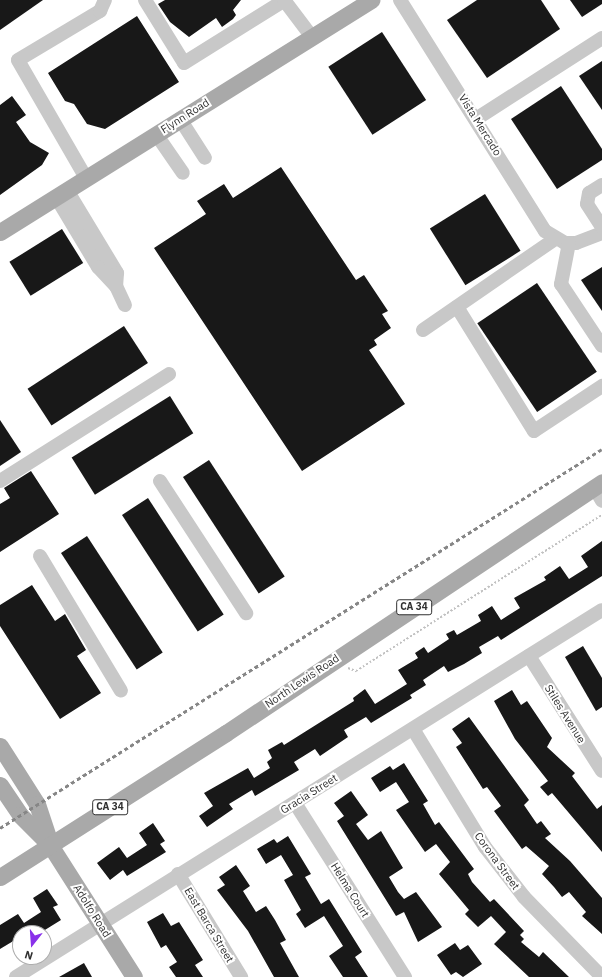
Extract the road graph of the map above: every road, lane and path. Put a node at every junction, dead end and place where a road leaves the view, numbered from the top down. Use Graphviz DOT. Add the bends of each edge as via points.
graph roads {
  1 [pos="105,0"];
  2 [pos="145,0"];
  3 [pos="284,0"];
  4 [pos="371,0"];
  5 [pos="400,0"];
  6 [pos="312,37"];
  7 [pos="602,38"];
  8 [pos="180,119"];
  9 [pos="476,119"];
  10 [pos="156,134"];
  11 [pos="205,158"];
  12 [pos="183,173"];
  13 [pos="86,178"];
  14 [pos="602,185"];
  15 [pos="62,194"];
  16 [pos="602,227"];
  17 [pos="0,232"];
  18 [pos="602,233"];
  19 [pos="563,242"];
  20 [pos="125,305"];
  21 [pos="457,307"];
  22 [pos="423,330"];
  23 [pos="602,346"];
  24 [pos="170,374"];
  25 [pos="602,386"];
  26 [pos="160,480"];
  27 [pos="0,481"];
  28 [pos="599,490"];
  29 [pos="602,515"];
  30 [pos="40,556"];
  31 [pos="602,610"];
  32 [pos="246,613"];
  33 [pos="529,656"];
  34 [pos="332,662"];
  35 [pos="121,691"];
  36 [pos="413,729"];
  37 [pos="0,746"];
  38 [pos="602,771"];
  39 [pos="0,785"];
  40 [pos="295,803"];
  41 [pos="50,846"];
  42 [pos="178,874"];
  43 [pos="0,877"];
  44 [pos="100,923"];
  45 [pos="21,976"];
  46 [pos="134,977"];
  47 [pos="241,977"];
  48 [pos="405,977"];
  49 [pos="602,977"];
  1 -- 13 [label="street" via="100,11 18,60"];
  2 -- 3 [label="street" via="184,63"];
  3 -- 6 [label="street"];
  4 -- 6 [label="main road, Flynn Road"];
  5 -- 9 [label="street, Vista Mercado"];
  6 -- 8 [label="main road, Flynn Road"];
  7 -- 9 [label="street"];
  8 -- 10 [label="main road, Flynn Road"];
  8 -- 11 [label="street"];
  9 -- 19 [label="street, Vista Mercado" via="545,231"];
  10 -- 12 [label="street"];
  10 -- 13 [label="main road, Flynn Road"];
  13 -- 15 [label="main road, Flynn Road"];
  14 -- 16 [label="street" via="589,193 587,204"];
  15 -- 17 [label="main road, Flynn Road"];
  15 -- 20 [label="street" via="117,273 116,286"];
  18 -- 19 [label="street"];
  19 -- 21 [label="street"];
  19 -- 23 [label="street" via="561,284"];
  21 -- 22 [label="street"];
  21 -- 25 [label="street" via="534,431"];
  24 -- 27 [label="street"];
  26 -- 32 [label="street"];
  28 -- 34 [label="main road, North Lewis Road / CA 34"];
  29 -- 34 [label="path" via="356,671"];
  30 -- 35 [label="street"];
  31 -- 33 [label="street, Gracia Street"];
  33 -- 36 [label="street, Gracia Street"];
  33 -- 38 [label="street, Stiles Avenue"];
  34 -- 41 [label="main road, North Lewis Road / CA 34"];
  36 -- 40 [label="street, Gracia Street"];
  36 -- 49 [label="street, Corona Street" via="485,847 524,897"];
  37 -- 41 [label="main road, Adolfo Road" via="37,804"];
  39 -- 41 [label="main road, Adolfo Road" via="20,815"];
  40 -- 42 [label="street, Gracia Street"];
  40 -- 48 [label="street, Helma Court"];
  41 -- 43 [label="main road, North Lewis Road / CA 34"];
  41 -- 44 [label="main road, Adolfo Road"];
  42 -- 44 [label="street, Gracia Street"];
  42 -- 47 [label="street, East Barca Street"];
  44 -- 45 [label="street, Gracia Street"];
  44 -- 46 [label="main road, Adolfo Road"];
}
